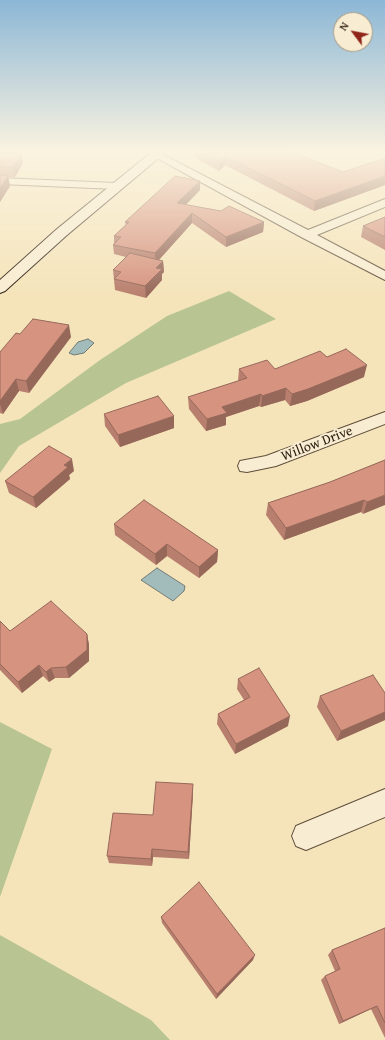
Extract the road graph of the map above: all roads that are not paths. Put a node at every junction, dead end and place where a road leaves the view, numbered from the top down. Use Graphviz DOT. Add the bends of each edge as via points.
graph roads {
  1 [pos="100,200"];
  2 [pos="242,200"];
  3 [pos="385,203"];
  4 [pos="307,235"];
  5 [pos="385,276"];
  6 [pos="0,288"];
  7 [pos="385,418"];
  8 [pos="247,466"];
  9 [pos="385,804"];
  10 [pos="306,836"];
  1 -- 6 [label="main road"];
  2 -- 4 [label="street"];
  3 -- 4 [label="street"];
  4 -- 5 [label="street"];
  7 -- 8 [label="street, Willow Drive" via="269,462"];
  9 -- 10 [label="street"];
}
